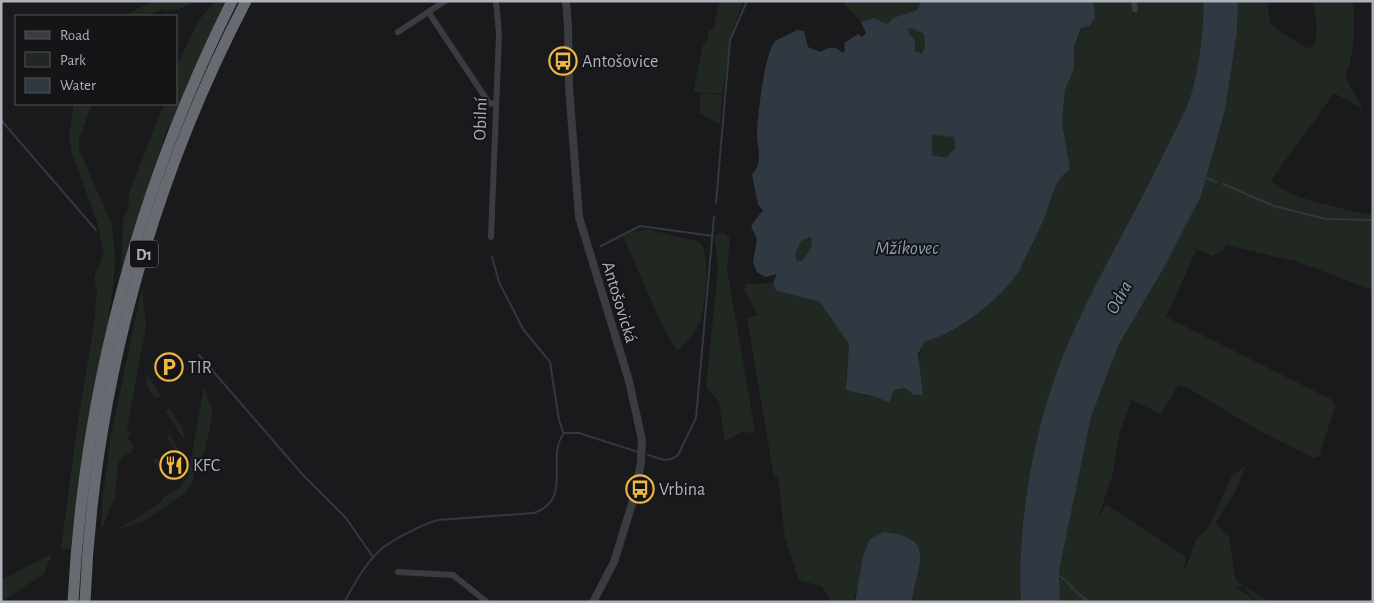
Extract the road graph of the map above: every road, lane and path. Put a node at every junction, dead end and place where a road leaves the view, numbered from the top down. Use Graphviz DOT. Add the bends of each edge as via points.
graph roads {
  1 [pos="232,1"];
  2 [pos="246,1"];
  3 [pos="446,1"];
  4 [pos="496,1"];
  5 [pos="566,1"];
  6 [pos="1134,1"];
  7 [pos="1135,9"];
  8 [pos="429,12"];
  9 [pos="398,32"];
  10 [pos="495,104"];
  11 [pos="491,237"];
  12 [pos="398,572"];
  13 [pos="73,602"];
  14 [pos="85,602"];
  15 [pos="487,602"];
  16 [pos="593,602"];
  1 -- 13 [label="highway, D1" via="170,141 124,280 90,439"];
  2 -- 14 [label="highway, D1" via="188,129 144,254 99,448 87,552"];
  3 -- 8 [label="street"];
  4 -- 10 [label="street, Obilní" via="499,34"];
  5 -- 16 [label="street, Antošovická" via="579,217 629,382 642,440 641,463 632,504 614,562"];
  6 -- 7 [label="street"];
  8 -- 9 [label="street"];
  8 -- 10 [label="street" via="489,103"];
  10 -- 11 [label="street, Obilní"];
  12 -- 15 [label="street" via="453,575"];
}
